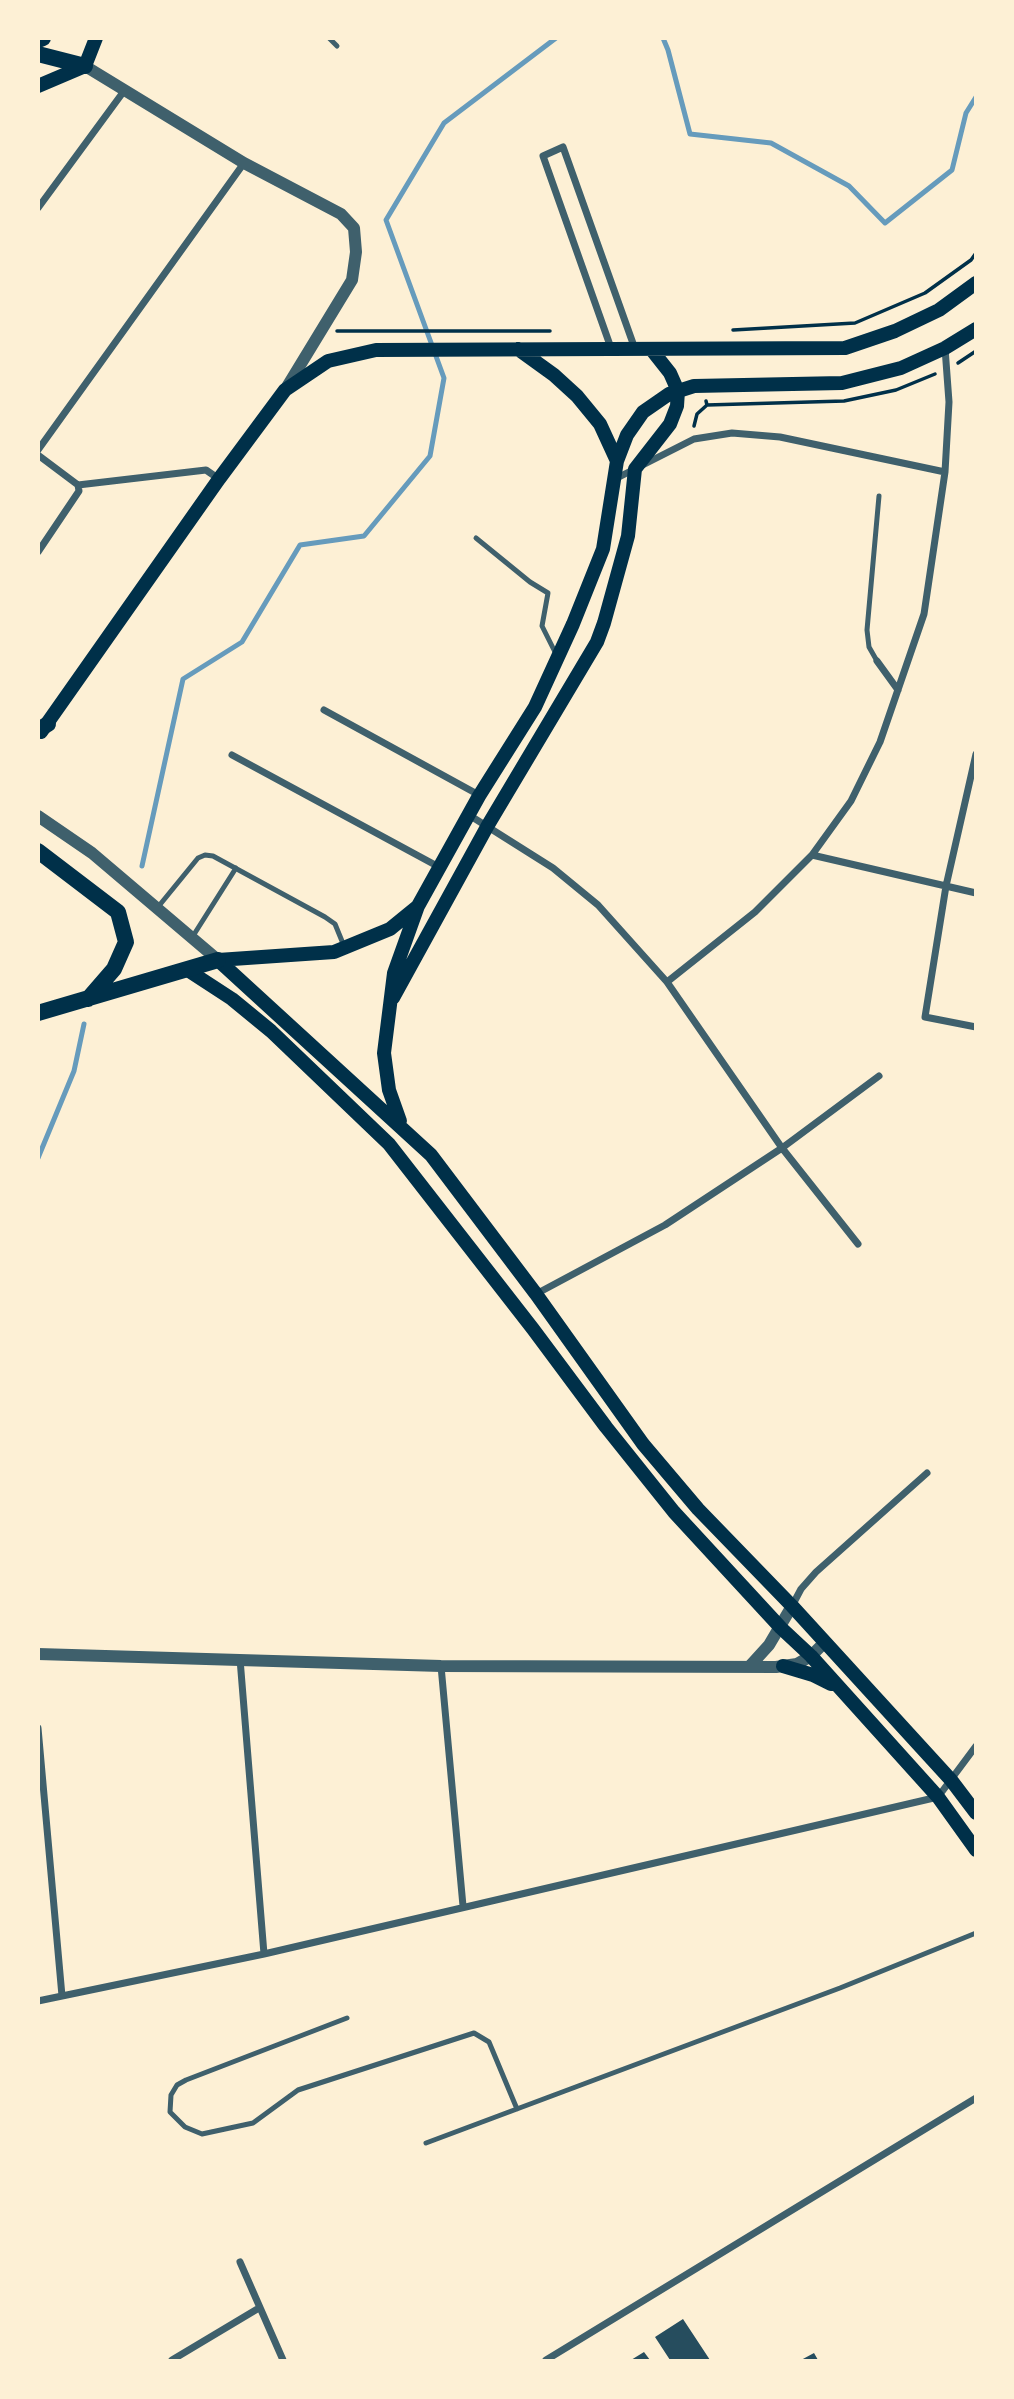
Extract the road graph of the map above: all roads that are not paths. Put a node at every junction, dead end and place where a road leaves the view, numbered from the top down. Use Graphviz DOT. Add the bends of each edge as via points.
graph roads {
  1 [pos="96,38"];
  2 [pos="329,38"];
  3 [pos="337,46"];
  4 [pos="38,54"];
  5 [pos="85,66"];
  6 [pos="38,86"];
  7 [pos="124,91"];
  8 [pos="244,163"];
  9 [pos="38,208"];
  10 [pos="975,283"];
  11 [pos="975,328"];
  12 [pos="611,348"];
  13 [pos="945,348"];
  14 [pos="518,349"];
  15 [pos="635,349"];
  16 [pos="651,349"];
  17 [pos="285,390"];
  18 [pos="678,391"];
  19 [pos="38,450"];
  20 [pos="38,456"];
  21 [pos="617,461"];
  22 [pos="635,468"];
  23 [pos="945,472"];
  24 [pos="219,479"];
  25 [pos="615,479"];
  26 [pos="78,485"];
  27 [pos="878,496"];
  28 [pos="476,538"];
  29 [pos="38,552"];
  30 [pos="558,657"];
  31 [pos="877,661"];
  32 [pos="898,690"];
  33 [pos="324,710"];
  34 [pos="42,730"];
  35 [pos="975,754"];
  36 [pos="232,755"];
  37 [pos="479,796"];
  38 [pos="469,815"];
  39 [pos="38,816"];
  40 [pos="488,825"];
  41 [pos="38,851"];
  42 [pos="812,855"];
  43 [pos="236,868"];
  44 [pos="439,868"];
  45 [pos="946,886"];
  46 [pos="975,893"];
  47 [pos="418,906"];
  48 [pos="157,908"];
  49 [pos="192,938"];
  50 [pos="346,949"];
  51 [pos="218,960"];
  52 [pos="186,969"];
  53 [pos="667,982"];
  54 [pos="88,999"];
  55 [pos="389,1006"];
  56 [pos="38,1013"];
  57 [pos="975,1027"];
  58 [pos="879,1076"];
  59 [pos="402,1126"];
  60 [pos="782,1148"];
  61 [pos="858,1244"];
  62 [pos="536,1294"];
  63 [pos="927,1474"];
  64 [pos="792,1606"];
  65 [pos="781,1628"];
  66 [pos="825,1642"];
  67 [pos="38,1654"];
  68 [pos="811,1656"];
  69 [pos="240,1660"];
  70 [pos="441,1666"];
  71 [pos="783,1666"];
  72 [pos="748,1667"];
  73 [pos="839,1688"];
  74 [pos="38,1728"];
  75 [pos="975,1746"];
  76 [pos="951,1780"];
  77 [pos="938,1797"];
  78 [pos="975,1813"];
  79 [pos="975,1850"];
  80 [pos="463,1906"];
  81 [pos="975,1933"];
  82 [pos="264,1954"];
  83 [pos="62,1996"];
  84 [pos="38,2001"];
  85 [pos="347,2018"];
  86 [pos="975,2098"];
  87 [pos="517,2109"];
  88 [pos="426,2143"];
  89 [pos="240,2262"];
  90 [pos="259,2308"];
  91 [pos="172,2361"];
  92 [pos="283,2361"];
  93 [pos="546,2361"];
  1 -- 5 [label="main road"];
  2 -- 3 [label="lane"];
  4 -- 5 [label="main road"];
  5 -- 6 [label="main road"];
  5 -- 7 [label="street"];
  7 -- 8 [label="street"];
  7 -- 9 [label="street"];
  8 -- 17 [label="street" via="341,214 354,228 352,280"];
  8 -- 19 [label="street"];
  10 -- 16 [label="main road" via="939,310 845,348"];
  11 -- 13 [label="main road"];
  12 -- 14 [label="main road"];
  12 -- 15 [label="main road"];
  12 -- 15 [label="street" via="544,156 563,147"];
  13 -- 18 [label="main road" via="901,368 842,383 704,385"];
  13 -- 23 [label="street" via="949,402"];
  14 -- 17 [label="main road" via="376,350 328,361"];
  14 -- 21 [label="main road" via="577,396 600,424"];
  15 -- 16 [label="main road"];
  16 -- 18 [label="main road"];
  17 -- 24 [label="main road"];
  18 -- 21 [label="main road" via="643,412"];
  18 -- 22 [label="main road" via="670,424"];
  20 -- 26 [label="street"];
  21 -- 25 [label="main road"];
  22 -- 23 [label="street" via="694,439 732,433 780,437"];
  22 -- 25 [label="street"];
  22 -- 40 [label="main road" via="628,536 597,642"];
  23 -- 32 [label="street" via="924,614"];
  24 -- 26 [label="street" via="206,470"];
  24 -- 34 [label="main road"];
  25 -- 30 [label="main road" via="603,549"];
  26 -- 29 [label="street" via="79,491"];
  27 -- 31 [label="lane" via="867,630"];
  28 -- 30 [label="lane" via="548,593 542,626"];
  30 -- 37 [label="main road" via="535,707"];
  31 -- 32 [label="street"];
  32 -- 42 [label="street" via="880,742 851,801"];
  33 -- 37 [label="street"];
  35 -- 45 [label="street"];
  36 -- 44 [label="street"];
  37 -- 38 [label="main road"];
  38 -- 40 [label="street"];
  38 -- 44 [label="main road"];
  39 -- 48 [label="street" via="92,853"];
  40 -- 53 [label="street" via="598,905"];
  40 -- 55 [label="main road"];
  41 -- 54 [label="main road" via="118,912 126,942 114,969"];
  42 -- 45 [label="street"];
  42 -- 53 [label="street" via="755,912"];
  43 -- 48 [label="lane" via="213,856 198,858"];
  43 -- 49 [label="lane"];
  43 -- 50 [label="lane" via="335,924"];
  44 -- 47 [label="main road"];
  45 -- 46 [label="street"];
  45 -- 57 [label="street" via="925,1017"];
  47 -- 50 [label="main road" via="390,929"];
  47 -- 55 [label="main road" via="394,973"];
  48 -- 49 [label="street"];
  49 -- 51 [label="street"];
  50 -- 51 [label="main road"];
  51 -- 52 [label="main road"];
  51 -- 59 [label="main road"];
  52 -- 54 [label="main road"];
  52 -- 65 [label="main road" via="271,1031 389,1144 665,1501"];
  53 -- 60 [label="street"];
  54 -- 56 [label="main road"];
  55 -- 59 [label="main road" via="384,1053 388,1090"];
  58 -- 60 [label="street"];
  59 -- 62 [label="main road" via="432,1155"];
  60 -- 61 [label="street"];
  60 -- 62 [label="street" via="665,1225"];
  62 -- 64 [label="main road" via="643,1444 698,1509"];
  63 -- 64 [label="street" via="816,1572"];
  64 -- 65 [label="street"];
  64 -- 66 [label="main road"];
  65 -- 68 [label="main road"];
  65 -- 72 [label="street"];
  66 -- 68 [label="street"];
  66 -- 76 [label="main road"];
  67 -- 69 [label="street"];
  68 -- 71 [label="street"];
  68 -- 73 [label="main road"];
  69 -- 70 [label="street"];
  69 -- 82 [label="street"];
  70 -- 72 [label="street"];
  70 -- 80 [label="street"];
  71 -- 72 [label="street"];
  71 -- 73 [label="main road"];
  73 -- 77 [label="main road"];
  74 -- 83 [label="street"];
  75 -- 76 [label="street"];
  76 -- 77 [label="street"];
  76 -- 78 [label="main road"];
  77 -- 79 [label="main road"];
  77 -- 80 [label="street"];
  80 -- 82 [label="street"];
  81 -- 87 [label="lane" via="841,1989"];
  82 -- 83 [label="street"];
  83 -- 84 [label="street"];
  85 -- 87 [label="lane" via="186,2080 171,2095 170,2112 177,2122 202,2134 253,2123 298,2090 474,2033 489,2042"];
  86 -- 93 [label="street"];
  87 -- 88 [label="lane"];
  89 -- 90 [label="street"];
  90 -- 91 [label="street"];
  90 -- 92 [label="street"];
}
